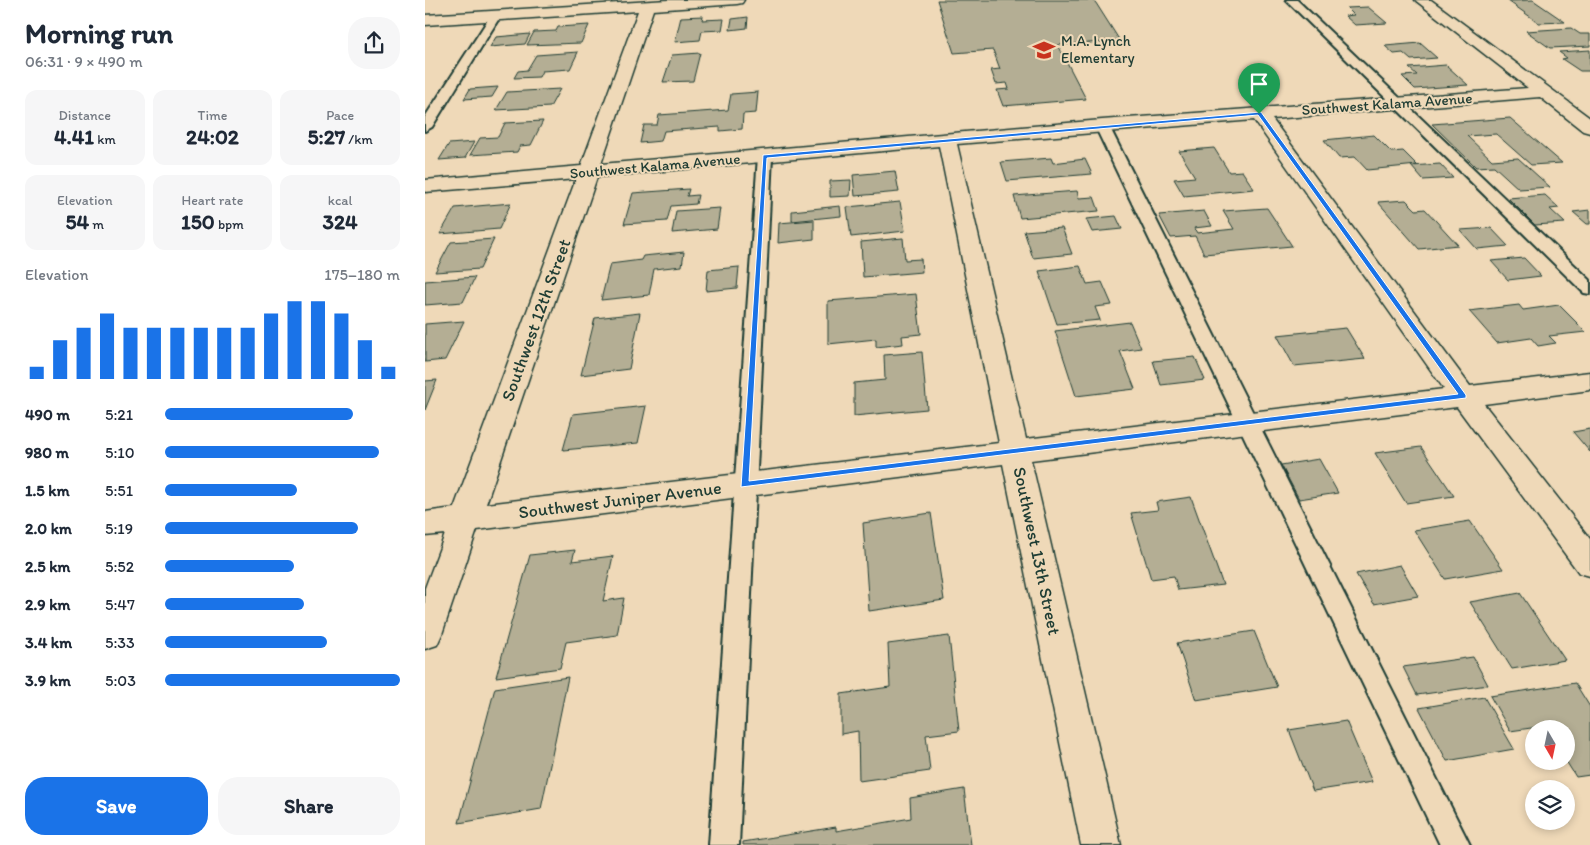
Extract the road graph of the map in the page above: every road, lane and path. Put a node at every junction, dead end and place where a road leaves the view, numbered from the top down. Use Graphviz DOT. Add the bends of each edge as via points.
graph roads {
  1 [pos="737,0"];
  2 [pos="1291,0"];
  3 [pos="1422,0"];
  4 [pos="647,6"];
  5 [pos="496,15"];
  6 [pos="425,20"];
  7 [pos="1543,92"];
  8 [pos="1400,104"];
  9 [pos="1259,114"];
  10 [pos="1102,126"];
  11 [pos="425,127"];
  12 [pos="1590,127"];
  13 [pos="947,140"];
  14 [pos="765,156"];
  15 [pos="588,172"];
  16 [pos="425,186"];
  17 [pos="1590,289"];
  18 [pos="1590,381"];
  19 [pos="1463,396"];
  20 [pos="1248,423"];
  21 [pos="1015,452"];
  22 [pos="745,485"];
  23 [pos="465,519"];
  24 [pos="425,524"];
  25 [pos="1590,563"];
  26 [pos="425,634"];
  27 [pos="724,845"];
  28 [pos="1101,845"];
  29 [pos="1455,845"];
  1 -- 4 [label="street"];
  2 -- 8 [label="lane"];
  3 -- 7 [label="street"];
  4 -- 5 [label="street"];
  4 -- 15 [label="street, Southwest 12th Street"];
  5 -- 6 [label="street"];
  5 -- 11 [label="lane"];
  7 -- 8 [label="street, Southwest Kalama Avenue"];
  7 -- 12 [label="street"];
  8 -- 9 [label="street, Southwest Kalama Avenue"];
  8 -- 17 [label="lane"];
  9 -- 10 [label="street, Southwest Kalama Avenue"];
  9 -- 19 [label="street"];
  10 -- 13 [label="street, Southwest Kalama Avenue"];
  10 -- 20 [label="lane"];
  13 -- 14 [label="street, Southwest Kalama Avenue"];
  13 -- 21 [label="street, Southwest 13th Street"];
  14 -- 15 [label="street, Southwest Kalama Avenue"];
  14 -- 22 [label="lane"];
  15 -- 16 [label="street, Southwest Kalama Avenue"];
  15 -- 23 [label="street, Southwest 12th Street"];
  18 -- 19 [label="street, Southwest Juniper Avenue"];
  19 -- 20 [label="street, Southwest Juniper Avenue"];
  19 -- 25 [label="street"];
  20 -- 21 [label="street, Southwest Juniper Avenue"];
  20 -- 29 [label="lane"];
  21 -- 22 [label="street, Southwest Juniper Avenue"];
  21 -- 28 [label="street, Southwest 13th Street"];
  22 -- 23 [label="street, Southwest Juniper Avenue"];
  22 -- 27 [label="lane"];
  23 -- 24 [label="street, Southwest Juniper Avenue"];
  23 -- 26 [label="street, Southwest 12th Street"];
}
